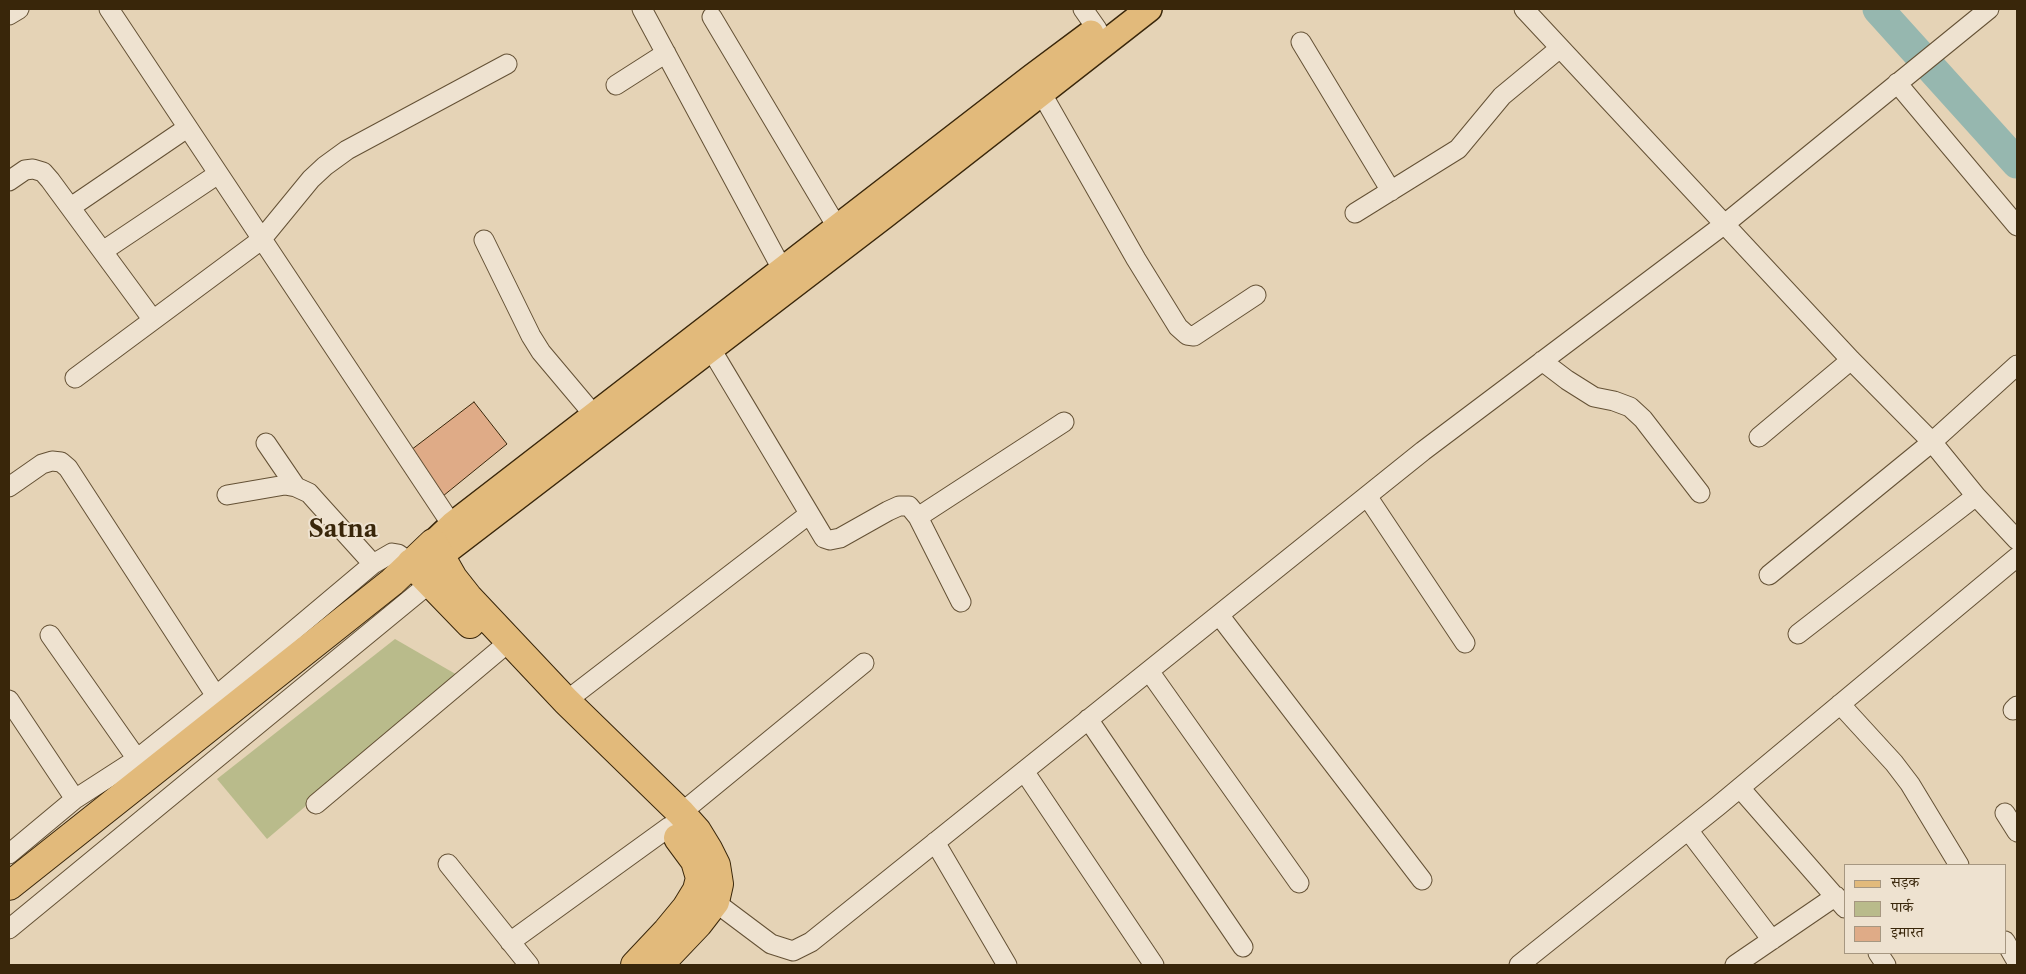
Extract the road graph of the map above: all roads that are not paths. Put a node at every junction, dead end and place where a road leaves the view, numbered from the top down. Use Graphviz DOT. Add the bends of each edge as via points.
graph roads {
  1 [pos="19,9"];
  2 [pos="109,9"];
  3 [pos="642,9"];
  4 [pos="1083,9"];
  5 [pos="1124,9"];
  6 [pos="1149,9"];
  7 [pos="1524,9"];
  8 [pos="1989,9"];
  9 [pos="9,15"];
  10 [pos="1968,15"];
  11 [pos="712,17"];
  12 [pos="1097,29"];
  13 [pos="1302,42"];
  14 [pos="1560,48"];
  15 [pos="666,53"];
  16 [pos="507,64"];
  17 [pos="1902,79"];
  18 [pos="616,85"];
  19 [pos="1042,94"];
  20 [pos="187,128"];
  21 [pos="218,174"];
  22 [pos="9,181"];
  23 [pos="1392,191"];
  24 [pos="71,207"];
  25 [pos="1355,213"];
  26 [pos="1726,223"];
  27 [pos="2017,226"];
  28 [pos="837,227"];
  29 [pos="261,240"];
  30 [pos="484,240"];
  31 [pos="103,251"];
  32 [pos="782,269"];
  33 [pos="1256,295"];
  34 [pos="153,320"];
  35 [pos="711,349"];
  36 [pos="1852,360"];
  37 [pos="1542,361"];
  38 [pos="2017,365"];
  39 [pos="75,378"];
  40 [pos="594,415"];
  41 [pos="1064,422"];
  42 [pos="1760,437"];
  43 [pos="1932,442"];
  44 [pos="266,443"];
  45 [pos="9,487"];
  46 [pos="296,487"];
  47 [pos="1700,493"];
  48 [pos="227,495"];
  49 [pos="1367,496"];
  50 [pos="1976,496"];
  51 [pos="808,514"];
  52 [pos="918,517"];
  53 [pos="2017,540"];
  54 [pos="442,541"];
  55 [pos="2017,557"];
  56 [pos="420,573"];
  57 [pos="1769,575"];
  58 [pos="382,578"];
  59 [pos="961,602"];
  60 [pos="1219,615"];
  61 [pos="1798,634"];
  62 [pos="50,635"];
  63 [pos="1465,643"];
  64 [pos="503,646"];
  65 [pos="864,663"];
  66 [pos="1148,671"];
  67 [pos="216,696"];
  68 [pos="9,700"];
  69 [pos="566,701"];
  70 [pos="1840,704"];
  71 [pos="1088,719"];
  72 [pos="137,759"];
  73 [pos="1024,772"];
  74 [pos="1740,788"];
  75 [pos="75,799"];
  76 [pos="316,804"];
  77 [pos="2005,812"];
  78 [pos="675,820"];
  79 [pos="1688,830"];
  80 [pos="2017,832"];
  81 [pos="935,842"];
  82 [pos="9,854"];
  83 [pos="448,864"];
  84 [pos="1958,864"];
  85 [pos="1422,880"];
  86 [pos="1298,883"];
  87 [pos="9,886"];
  88 [pos="715,902"];
  89 [pos="1840,902"];
  90 [pos="9,928"];
  91 [pos="1772,940"];
  92 [pos="510,942"];
  93 [pos="2006,943"];
  94 [pos="1243,946"];
  95 [pos="1879,954"];
  96 [pos="1759,959"];
  97 [pos="2017,962"];
  98 [pos="529,965"];
  99 [pos="635,965"];
  100 [pos="660,965"];
  101 [pos="1007,965"];
  102 [pos="1154,965"];
  103 [pos="1519,965"];
  104 [pos="1735,965"];
  105 [pos="1886,965"];
  1 -- 9 [label="street"];
  2 -- 20 [label="street"];
  3 -- 15 [label="street"];
  4 -- 12 [label="street"];
  5 -- 12 [label="main road"];
  6 -- 19 [label="main road"];
  7 -- 14 [label="street"];
  8 -- 10 [label="street"];
  10 -- 17 [label="street" via="1946,44"];
  11 -- 28 [label="street"];
  12 -- 28 [label="main road"];
  13 -- 23 [label="street"];
  14 -- 23 [label="street" via="1502,96 1458,150"];
  14 -- 26 [label="street"];
  15 -- 18 [label="street"];
  15 -- 32 [label="street"];
  16 -- 29 [label="street" via="347,150 311,180"];
  17 -- 26 [label="street"];
  17 -- 27 [label="street"];
  19 -- 33 [label="street" via="1178,327 1186,335 1194,336"];
  19 -- 35 [label="main road"];
  20 -- 21 [label="street"];
  20 -- 24 [label="street"];
  21 -- 29 [label="street"];
  21 -- 31 [label="street"];
  22 -- 24 [label="street" via="25,170 43,172"];
  23 -- 25 [label="street"];
  24 -- 31 [label="street"];
  26 -- 36 [label="street"];
  26 -- 37 [label="street"];
  28 -- 32 [label="main road"];
  29 -- 34 [label="street"];
  29 -- 54 [label="street"];
  30 -- 40 [label="street" via="541,352"];
  31 -- 34 [label="street"];
  32 -- 40 [label="main road"];
  34 -- 39 [label="street"];
  35 -- 51 [label="street"];
  35 -- 54 [label="main road"];
  36 -- 42 [label="street"];
  36 -- 43 [label="street"];
  37 -- 47 [label="street" via="1594,396 1630,407 1643,419"];
  37 -- 49 [label="street"];
  38 -- 43 [label="street"];
  40 -- 54 [label="main road"];
  41 -- 52 [label="street"];
  43 -- 50 [label="street"];
  43 -- 57 [label="street"];
  44 -- 46 [label="street"];
  45 -- 67 [label="street" via="42,464 61,462 68,468"];
  46 -- 48 [label="street" via="285,485"];
  46 -- 58 [label="street" via="317,502"];
  49 -- 60 [label="street"];
  49 -- 63 [label="street"];
  50 -- 53 [label="street"];
  50 -- 61 [label="street"];
  51 -- 52 [label="street" via="824,538 830,540 840,538 900,506 909,506"];
  51 -- 69 [label="street"];
  52 -- 59 [label="street"];
  54 -- 56 [label="highway"];
  54 -- 64 [label="highway" via="453,578"];
  55 -- 70 [label="street"];
  56 -- 58 [label="highway"];
  56 -- 64 [label="highway"];
  56 -- 90 [label="street"];
  58 -- 67 [label="street"];
  58 -- 87 [label="highway"];
  60 -- 66 [label="street"];
  60 -- 85 [label="street"];
  62 -- 72 [label="street"];
  64 -- 69 [label="highway"];
  64 -- 76 [label="street"];
  64 -- 78 [label="highway" via="554,712"];
  65 -- 78 [label="street"];
  66 -- 71 [label="street"];
  66 -- 86 [label="street"];
  67 -- 72 [label="street"];
  68 -- 75 [label="street"];
  69 -- 78 [label="highway"];
  70 -- 74 [label="street"];
  70 -- 84 [label="street" via="1910,784"];
  71 -- 73 [label="street"];
  71 -- 94 [label="street"];
  72 -- 75 [label="street"];
  73 -- 81 [label="street"];
  73 -- 102 [label="street"];
  74 -- 79 [label="street"];
  74 -- 89 [label="street"];
  75 -- 82 [label="street"];
  77 -- 80 [label="street"];
  78 -- 88 [label="highway" via="697,831 716,865 719,884"];
  78 -- 92 [label="street"];
  78 -- 99 [label="highway" via="695,861 700,878 697,890 686,908"];
  79 -- 91 [label="street"];
  79 -- 103 [label="street"];
  81 -- 88 [label="street" via="811,942 793,951 771,944"];
  81 -- 101 [label="street"];
  83 -- 92 [label="street"];
  88 -- 100 [label="highway"];
  89 -- 91 [label="street"];
  91 -- 96 [label="street"];
  92 -- 98 [label="street"];
  93 -- 97 [label="street"];
  95 -- 105 [label="street"];
  96 -- 104 [label="street"];
}
